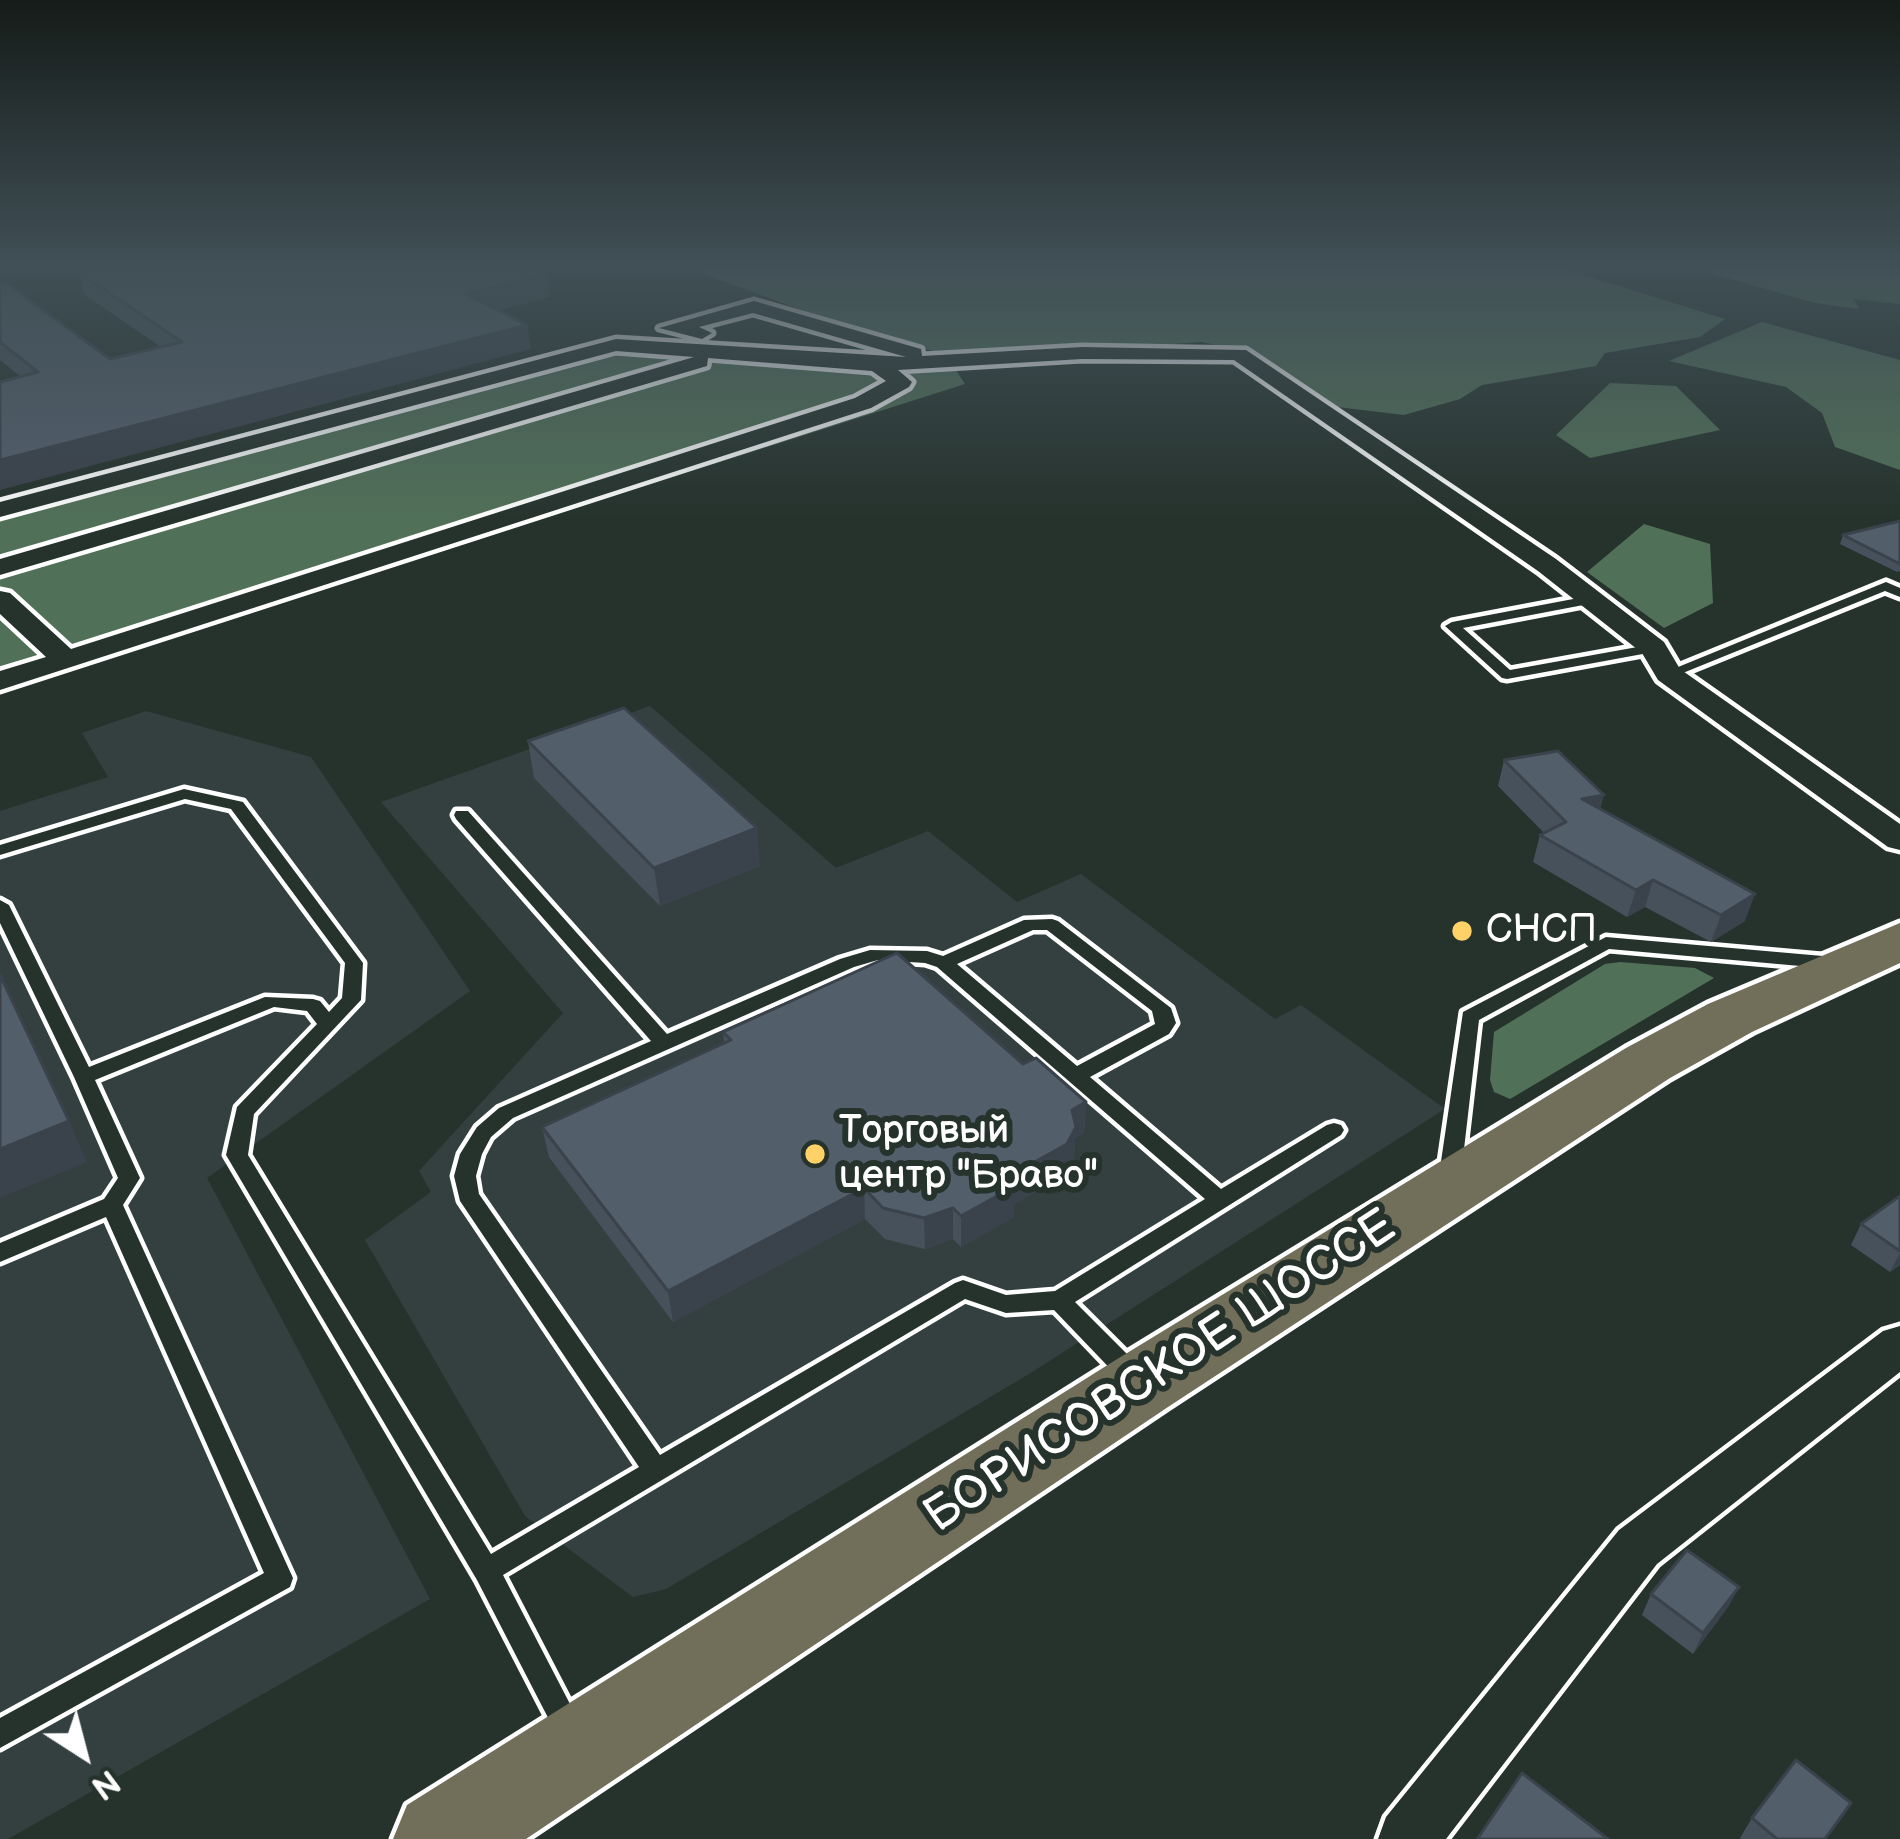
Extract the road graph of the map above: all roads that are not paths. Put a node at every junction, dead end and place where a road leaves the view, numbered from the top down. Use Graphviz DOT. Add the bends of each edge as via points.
graph roads {
  1 [pos="598,349"];
  2 [pos="661,349"];
  3 [pos="901,349"];
  4 [pos="727,356"];
  5 [pos="940,360"];
  6 [pos="878,365"];
  7 [pos="0,510"];
  8 [pos="0,567"];
  9 [pos="1900,592"];
  10 [pos="0,599"];
  11 [pos="1589,600"];
  12 [pos="1654,648"];
  13 [pos="64,659"];
  14 [pos="1668,674"];
  15 [pos="0,682"];
  16 [pos="462,814"];
  17 [pos="1900,840"];
  18 [pos="0,850"];
  19 [pos="0,905"];
  20 [pos="1872,953"];
  21 [pos="944,963"];
  22 [pos="328,1024"];
  23 [pos="664,1043"];
  24 [pos="1075,1076"];
  25 [pos="84,1078"];
  26 [pos="1334,1130"];
  27 [pos="1448,1190"];
  28 [pos="1220,1200"];
  29 [pos="112,1204"];
  30 [pos="0,1253"];
  31 [pos="1059,1300"];
  32 [pos="1893,1360"];
  33 [pos="1141,1384"];
  34 [pos="656,1471"];
  35 [pos="486,1571"];
  36 [pos="0,1734"];
  37 [pos="579,1750"];
  38 [pos="441,1839"];
  39 [pos="1408,1839"];
  1 -- 7 [label="street"];
  2 -- 4 [label="street"];
  3 -- 5 [label="street"];
  4 -- 6 [label="street"];
  4 -- 8 [label="street"];
  5 -- 6 [label="street"];
  5 -- 11 [label="street" via="1239,354"];
  6 -- 13 [label="street" via="901,382 862,403"];
  9 -- 14 [label="lane" via="1886,586"];
  10 -- 13 [label="street"];
  11 -- 12 [label="street"];
  11 -- 12 [label="lane" via="1452,626 1508,675"];
  12 -- 14 [label="street"];
  13 -- 15 [label="street"];
  14 -- 17 [label="street"];
  16 -- 23 [label="lane"];
  18 -- 22 [label="lane" via="184,794 237,805 355,963 351,1000"];
  19 -- 25 [label="lane"];
  20 -- 27 [label="main road, БОРИСОВСКОЕ ШОССЕ" via="1648,1063"];
  20 -- 27 [label="lane" via="1606,943 1470,1017"];
  21 -- 23 [label="lane" via="903,953 847,963"];
  21 -- 24 [label="lane"];
  21 -- 24 [label="lane" via="1030,923 1052,925 1161,1008 1162,1029"];
  22 -- 25 [label="lane" via="313,1005 272,1001"];
  22 -- 35 [label="lane" via="244,1112 238,1155"];
  23 -- 34 [label="lane" via="506,1113 484,1132 465,1176 468,1195"];
  24 -- 28 [label="lane"];
  25 -- 29 [label="lane" via="130,1178"];
  26 -- 28 [label="lane"];
  27 -- 33 [label="main road, БОРИСОВСКОЕ ШОССЕ"];
  28 -- 31 [label="lane"];
  29 -- 30 [label="lane"];
  29 -- 36 [label="lane" via="280,1578"];
  31 -- 33 [label="lane"];
  31 -- 34 [label="lane" via="1006,1304 963,1289"];
  32 -- 39 [label="street" via="1637,1547"];
  33 -- 37 [label="main road, БОРИСОВСКОЕ ШОССЕ"];
  34 -- 35 [label="lane"];
  35 -- 37 [label="lane"];
  37 -- 38 [label="main road, БОРИСОВСКОЕ ШОССЕ"];
}
